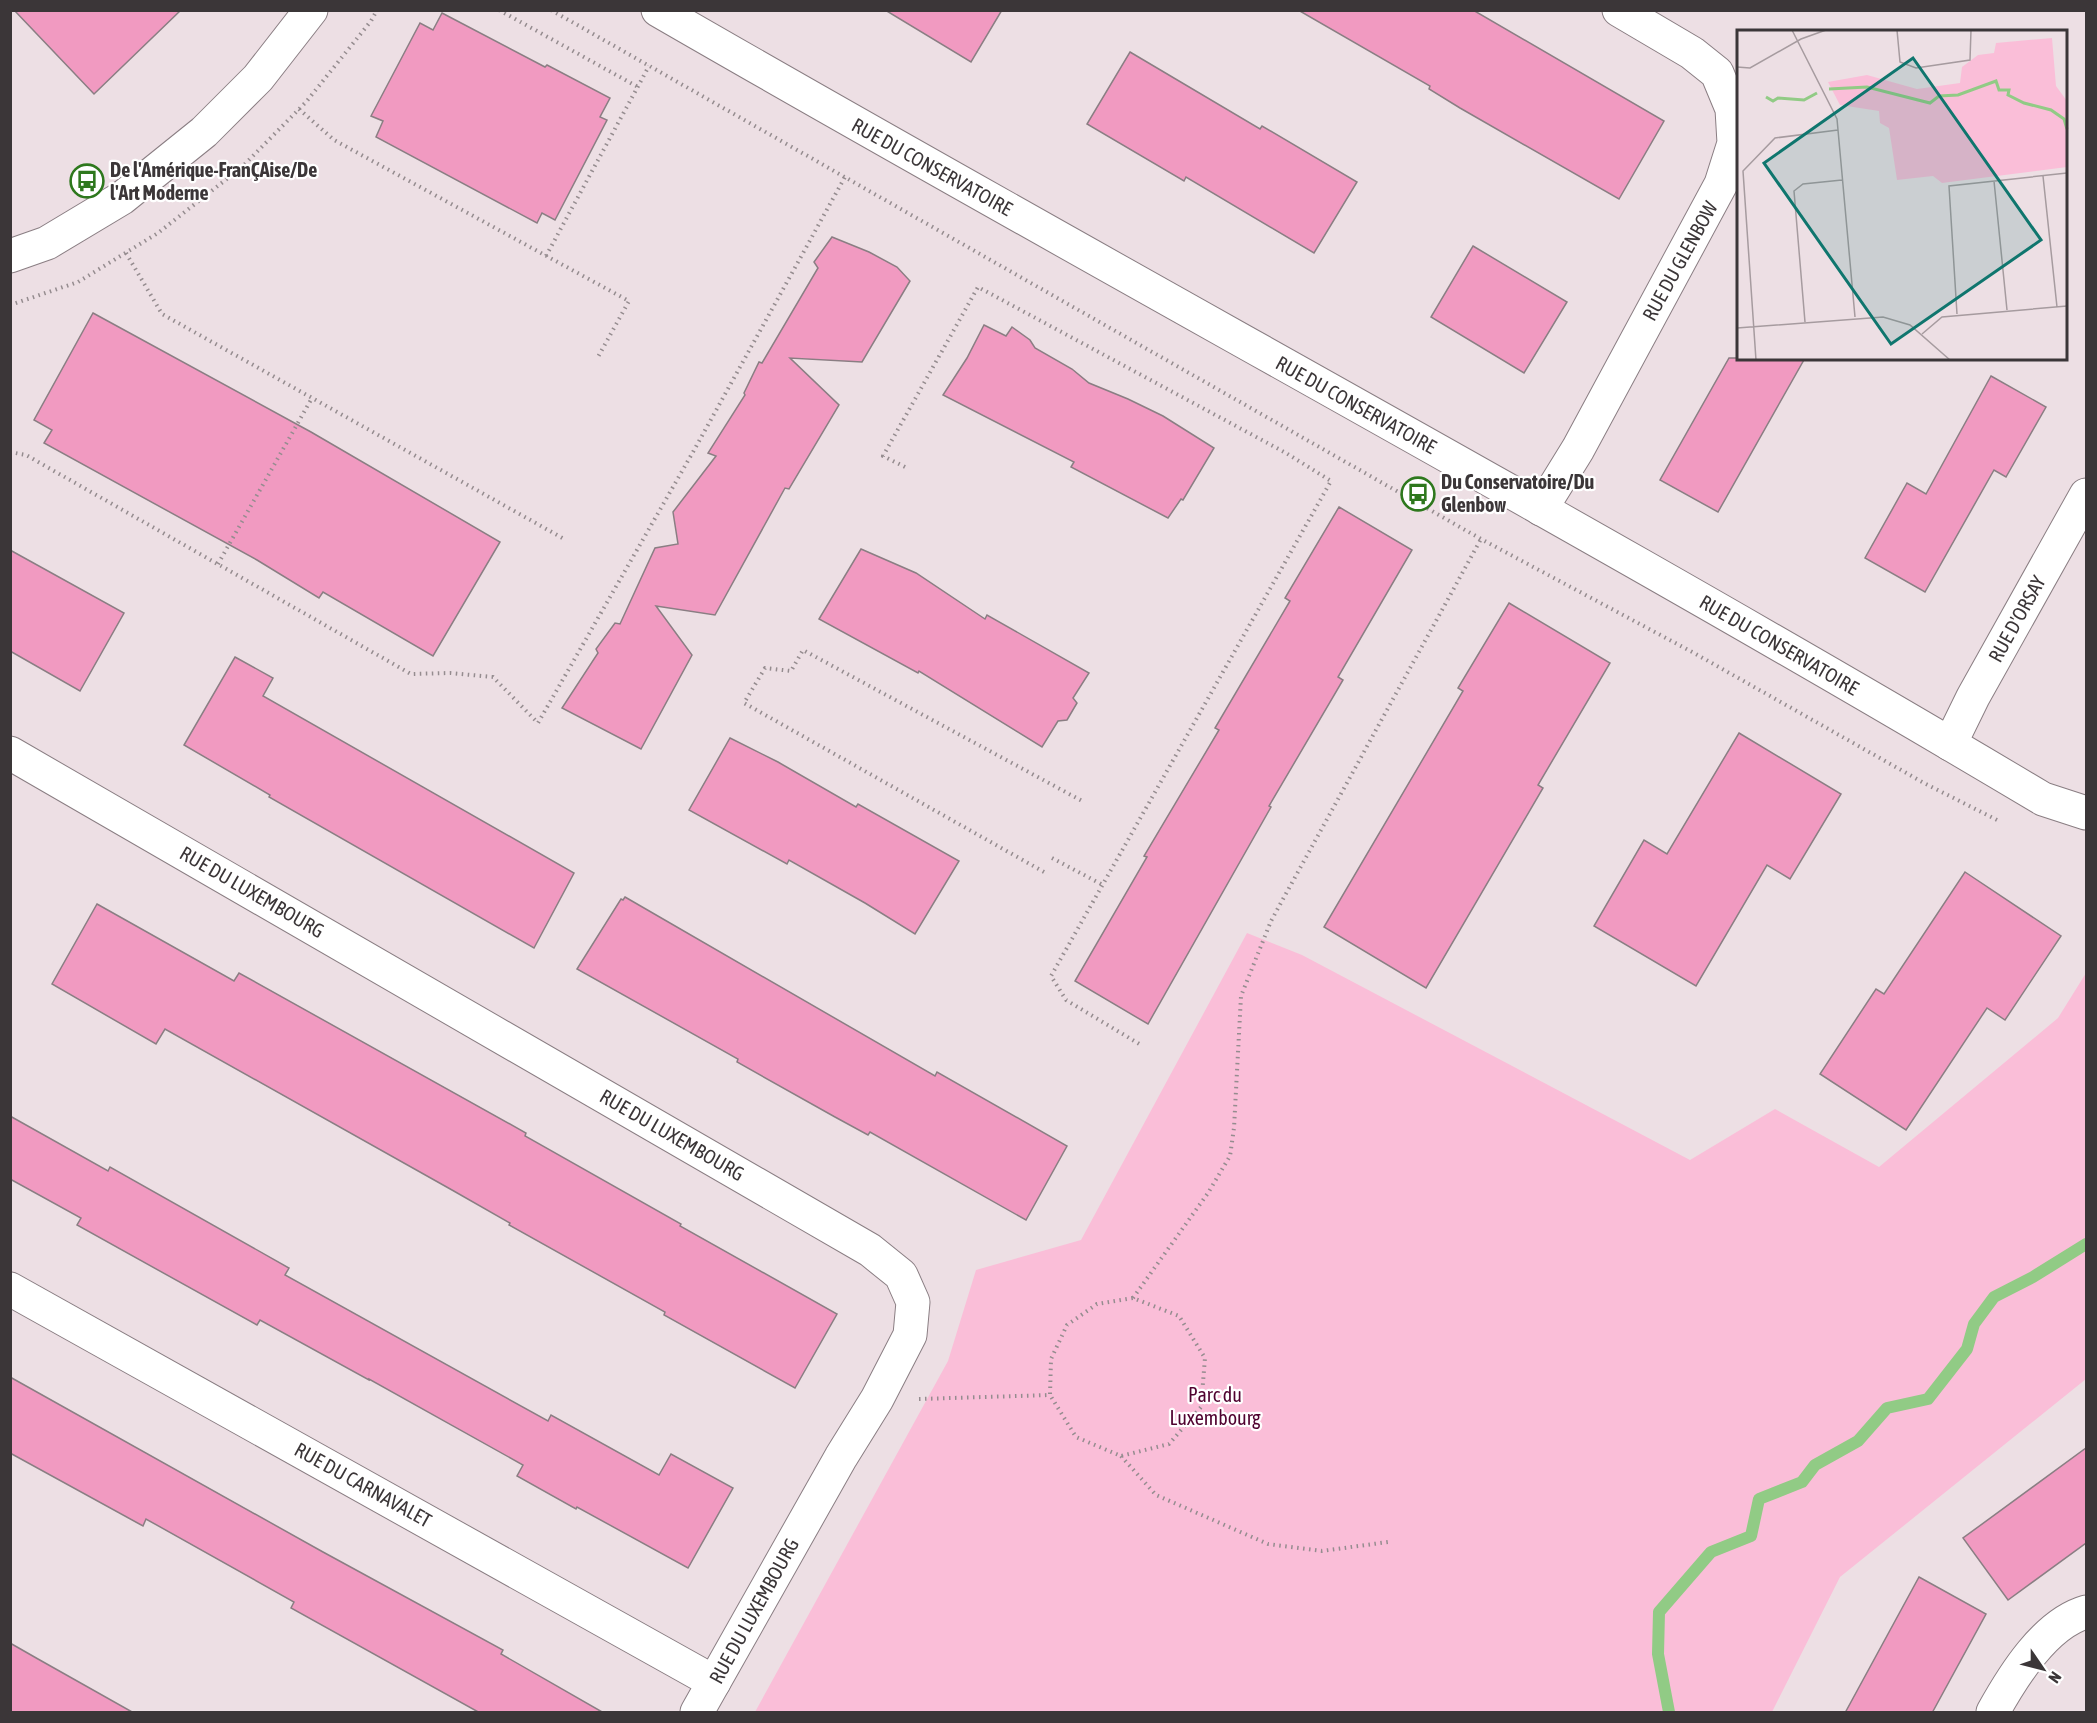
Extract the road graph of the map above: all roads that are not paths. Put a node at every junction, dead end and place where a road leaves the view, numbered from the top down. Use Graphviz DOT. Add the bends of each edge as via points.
graph roads {
  1 [pos="311,10"];
  2 [pos="658,10"];
  3 [pos="1619,10"];
  4 [pos="10,256"];
  5 [pos="2086,495"];
  6 [pos="1541,509"];
  7 [pos="1950,744"];
  8 [pos="10,753"];
  9 [pos="2086,813"];
  10 [pos="10,1289"];
  11 [pos="2086,1612"];
  12 [pos="714,1682"];
  13 [pos="697,1713"];
  14 [pos="1993,1713"];
  1 -- 4 [label="street" via="258,78 204,132 122,198 47,243"];
  2 -- 6 [label="street, RUE DU CONSERVATOIRE"];
  3 -- 6 [label="street, RUE DU GLENBOW" via="1717,72 1732,109 1734,143 1721,184 1578,449"];
  5 -- 7 [label="street, RUE D'ORSAY"];
  6 -- 7 [label="street, RUE DU CONSERVATOIRE"];
  7 -- 9 [label="street, RUE DU CONSERVATOIRE" via="2043,800"];
  8 -- 12 [label="street, RUE DU LUXEMBOURG" via="870,1250 901,1275 913,1302 910,1335 877,1400"];
  10 -- 12 [label="street, RUE DU CARNAVALET"];
  11 -- 14 [label="street" via="2053,1631 2008,1684"];
  12 -- 13 [label="street, RUE DU LUXEMBOURG"];
}
